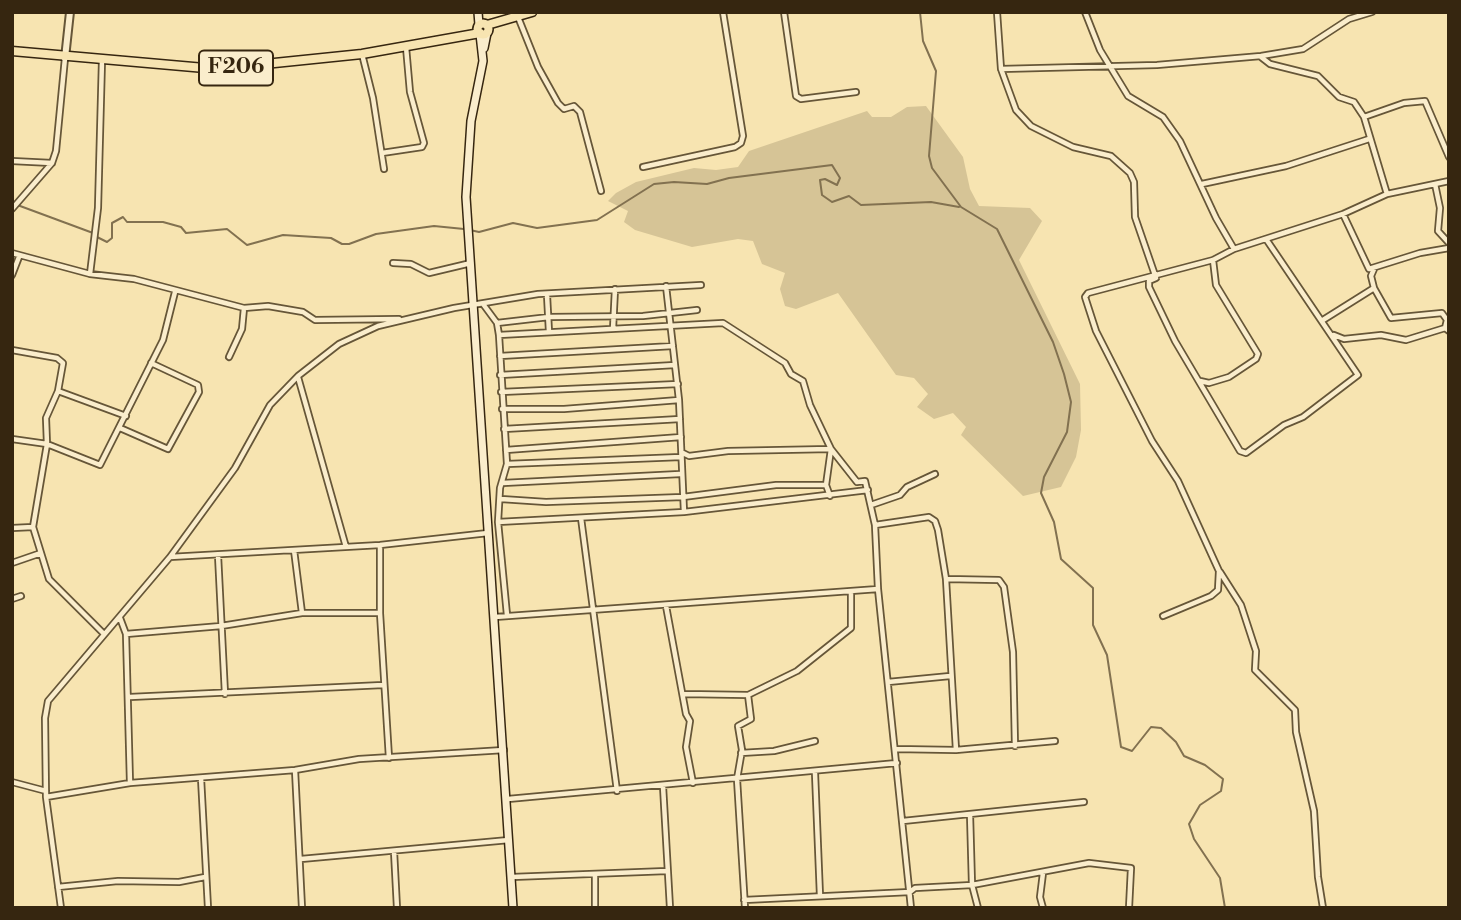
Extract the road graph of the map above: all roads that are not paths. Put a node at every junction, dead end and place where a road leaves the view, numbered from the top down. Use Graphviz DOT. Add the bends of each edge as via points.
graph roads {
  1 [pos="70,12"];
  2 [pos="480,12"];
  3 [pos="532,12"];
  4 [pos="723,12"];
  5 [pos="784,12"];
  6 [pos="997,12"];
  7 [pos="1085,12"];
  8 [pos="1372,12"];
  9 [pos="517,17"];
  10 [pos="483,29"];
  11 [pos="407,47"];
  12 [pos="12,51"];
  13 [pos="362,54"];
  14 [pos="1261,56"];
  15 [pos="65,58"];
  16 [pos="102,60"];
  17 [pos="1110,66"];
  18 [pos="1001,69"];
  19 [pos="856,92"];
  20 [pos="1364,117"];
  21 [pos="1369,139"];
  22 [pos="382,153"];
  23 [pos="1449,157"];
  24 [pos="12,161"];
  25 [pos="52,163"];
  26 [pos="643,167"];
  27 [pos="384,169"];
  28 [pos="1449,181"];
  29 [pos="1201,184"];
  30 [pos="1435,184"];
  31 [pos="601,191"];
  32 [pos="1387,194"];
  33 [pos="12,209"];
  34 [pos="1343,214"];
  35 [pos="1266,239"];
  36 [pos="1449,243"];
  37 [pos="1449,248"];
  38 [pos="1234,249"];
  39 [pos="12,253"];
  40 [pos="19,257"];
  41 [pos="1213,261"];
  42 [pos="393,263"];
  43 [pos="471,263"];
  44 [pos="1374,268"];
  45 [pos="90,274"];
  46 [pos="12,275"];
  47 [pos="1156,278"];
  48 [pos="701,285"];
  49 [pos="666,286"];
  50 [pos="1374,288"];
  51 [pos="615,289"];
  52 [pos="175,291"];
  53 [pos="548,295"];
  54 [pos="483,304"];
  55 [pos="473,306"];
  56 [pos="244,308"];
  57 [pos="697,310"];
  58 [pos="670,312"];
  59 [pos="549,317"];
  60 [pos="612,317"];
  61 [pos="403,320"];
  62 [pos="1323,320"];
  63 [pos="497,323"];
  64 [pos="671,326"];
  65 [pos="613,329"];
  66 [pos="1447,329"];
  67 [pos="549,332"];
  68 [pos="1330,333"];
  69 [pos="499,335"];
  70 [pos="673,346"];
  71 [pos="12,350"];
  72 [pos="500,356"];
  73 [pos="229,357"];
  74 [pos="151,363"];
  75 [pos="675,365"];
  76 [pos="500,375"];
  77 [pos="298,376"];
  78 [pos="1200,381"];
  79 [pos="1209,383"];
  80 [pos="678,384"];
  81 [pos="58,391"];
  82 [pos="1205,391"];
  83 [pos="501,392"];
  84 [pos="679,400"];
  85 [pos="502,409"];
  86 [pos="126,416"];
  87 [pos="680,419"];
  88 [pos="120,428"];
  89 [pos="504,429"];
  90 [pos="681,437"];
  91 [pos="12,439"];
  92 [pos="47,444"];
  93 [pos="831,449"];
  94 [pos="506,450"];
  95 [pos="681,457"];
  96 [pos="507,464"];
  97 [pos="681,474"];
  98 [pos="935,474"];
  99 [pos="503,483"];
  100 [pos="826,485"];
  101 [pos="868,490"];
  102 [pos="830,496"];
  103 [pos="683,497"];
  104 [pos="501,499"];
  105 [pos="871,505"];
  106 [pos="684,512"];
  107 [pos="581,518"];
  108 [pos="498,522"];
  109 [pos="875,524"];
  110 [pos="33,527"];
  111 [pos="12,528"];
  112 [pos="489,533"];
  113 [pos="380,545"];
  114 [pos="346,547"];
  115 [pos="294,550"];
  116 [pos="41,552"];
  117 [pos="218,555"];
  118 [pos="170,557"];
  119 [pos="12,564"];
  120 [pos="1219,571"];
  121 [pos="946,579"];
  122 [pos="878,589"];
  123 [pos="851,592"];
  124 [pos="21,596"];
  125 [pos="12,599"];
  126 [pos="666,606"];
  127 [pos="594,611"];
  128 [pos="302,613"];
  129 [pos="380,613"];
  130 [pos="507,615"];
  131 [pos="1163,616"];
  132 [pos="119,617"];
  133 [pos="495,617"];
  134 [pos="221,626"];
  135 [pos="104,634"];
  136 [pos="126,634"];
  137 [pos="950,676"];
  138 [pos="888,682"];
  139 [pos="383,685"];
  140 [pos="225,694"];
  141 [pos="684,694"];
  142 [pos="748,695"];
  143 [pos="130,697"];
  144 [pos="815,741"];
  145 [pos="1055,741"];
  146 [pos="1015,746"];
  147 [pos="895,749"];
  148 [pos="505,750"];
  149 [pos="956,750"];
  150 [pos="741,753"];
  151 [pos="389,758"];
  152 [pos="897,764"];
  153 [pos="295,770"];
  154 [pos="815,773"];
  155 [pos="201,778"];
  156 [pos="737,779"];
  157 [pos="12,782"];
  158 [pos="130,783"];
  159 [pos="693,783"];
  160 [pos="663,786"];
  161 [pos="617,791"];
  162 [pos="46,794"];
  163 [pos="508,799"];
  164 [pos="1084,802"];
  165 [pos="970,814"];
  166 [pos="904,821"];
  167 [pos="510,840"];
  168 [pos="394,851"];
  169 [pos="301,859"];
  170 [pos="667,871"];
  171 [pos="1043,873"];
  172 [pos="595,874"];
  173 [pos="205,877"];
  174 [pos="512,877"];
  175 [pos="972,885"];
  176 [pos="58,887"];
  177 [pos="910,892"];
  178 [pos="820,895"];
  179 [pos="744,900"];
  180 [pos="61,908"];
  181 [pos="208,908"];
  182 [pos="302,908"];
  183 [pos="397,908"];
  184 [pos="513,908"];
  185 [pos="595,908"];
  186 [pos="670,908"];
  187 [pos="745,908"];
  188 [pos="911,908"];
  189 [pos="978,908"];
  190 [pos="1043,908"];
  191 [pos="1129,908"];
  192 [pos="1323,908"];
  1 -- 15 [label="street"];
  2 -- 10 [label="main road"];
  3 -- 9 [label="main road, F206"];
  4 -- 26 [label="street" via="741,143"];
  5 -- 19 [label="street" via="796,96"];
  6 -- 18 [label="street"];
  7 -- 17 [label="street"];
  8 -- 14 [label="street" via="1349,19 1303,49"];
  9 -- 10 [label="main road, F206"];
  9 -- 31 [label="street" via="558,103 564,109 575,106 580,112"];
  10 -- 11 [label="main road, F206" via="458,39"];
  10 -- 43 [label="main road" via="467,159"];
  11 -- 13 [label="main road, F206"];
  11 -- 22 [label="street" via="411,92 424,143 422,148"];
  12 -- 15 [label="main road, F206"];
  13 -- 16 [label="main road, F206" via="216,69"];
  13 -- 22 [label="street"];
  14 -- 17 [label="street"];
  14 -- 20 [label="street" via="1270,64 1318,76 1339,97 1354,102"];
  15 -- 16 [label="main road, F206"];
  15 -- 25 [label="street" via="59,138"];
  16 -- 45 [label="street" via="98,208"];
  17 -- 18 [label="street"];
  17 -- 29 [label="street" via="1128,96 1163,117"];
  18 -- 47 [label="street" via="1016,110 1031,126 1073,147 1111,156 1130,173 1135,217"];
  20 -- 21 [label="street"];
  20 -- 23 [label="street" via="1425,101"];
  21 -- 29 [label="street" via="1286,166"];
  21 -- 32 [label="street"];
  22 -- 27 [label="street"];
  24 -- 25 [label="street"];
  25 -- 33 [label="street"];
  28 -- 30 [label="street"];
  29 -- 38 [label="street"];
  30 -- 32 [label="street"];
  30 -- 36 [label="street" via="1438,231"];
  32 -- 34 [label="street"];
  34 -- 35 [label="street"];
  34 -- 44 [label="street" via="1365,266"];
  35 -- 38 [label="street"];
  35 -- 62 [label="street"];
  37 -- 44 [label="street"];
  38 -- 41 [label="street"];
  39 -- 40 [label="street"];
  40 -- 45 [label="street"];
  40 -- 46 [label="street"];
  41 -- 47 [label="street"];
  41 -- 79 [label="street" via="1216,285 1258,354 1229,377"];
  42 -- 43 [label="street" via="411,264 429,273"];
  43 -- 55 [label="main road"];
  44 -- 50 [label="street"];
  45 -- 52 [label="street" via="134,279"];
  47 -- 78 [label="street" via="1149,281 1149,287"];
  47 -- 120 [label="street" via="1088,293 1084,302 1142,423 1200,524"];
  48 -- 49 [label="street"];
  49 -- 51 [label="street"];
  49 -- 58 [label="street"];
  50 -- 62 [label="street"];
  50 -- 66 [label="street" via="1391,318 1442,313"];
  51 -- 53 [label="street"];
  51 -- 60 [label="street"];
  52 -- 56 [label="street"];
  52 -- 74 [label="street" via="163,340"];
  53 -- 54 [label="street"];
  53 -- 59 [label="street"];
  54 -- 55 [label="street"];
  54 -- 63 [label="street"];
  55 -- 61 [label="street"];
  55 -- 112 [label="main road"];
  56 -- 61 [label="street" via="268,306 303,312 315,320"];
  56 -- 73 [label="street" via="242,329"];
  57 -- 58 [label="street"];
  58 -- 60 [label="street"];
  58 -- 64 [label="street"];
  59 -- 60 [label="street"];
  59 -- 63 [label="street"];
  59 -- 67 [label="street"];
  60 -- 65 [label="street"];
  61 -- 77 [label="street" via="339,344"];
  62 -- 68 [label="street"];
  63 -- 69 [label="street"];
  64 -- 65 [label="street"];
  64 -- 70 [label="street"];
  64 -- 93 [label="street" via="723,323 785,363 791,374 803,381"];
  65 -- 67 [label="street"];
  66 -- 68 [label="street" via="1406,340 1381,335 1344,339"];
  67 -- 69 [label="street"];
  68 -- 82 [label="street" via="1358,375 1250,451 1240,451"];
  69 -- 72 [label="street"];
  70 -- 72 [label="street"];
  70 -- 75 [label="street"];
  71 -- 81 [label="street" via="61,360"];
  72 -- 76 [label="street"];
  74 -- 86 [label="street"];
  74 -- 88 [label="street" via="198,385 199,392 168,449"];
  75 -- 76 [label="street"];
  75 -- 80 [label="street"];
  76 -- 83 [label="street"];
  77 -- 114 [label="street"];
  77 -- 118 [label="street" via="271,405 234,468"];
  78 -- 79 [label="street"];
  78 -- 82 [label="street"];
  79 -- 82 [label="street"];
  80 -- 83 [label="street"];
  80 -- 84 [label="street"];
  81 -- 86 [label="street"];
  81 -- 92 [label="street" via="46,418"];
  83 -- 85 [label="street"];
  84 -- 85 [label="street"];
  84 -- 87 [label="street"];
  85 -- 89 [label="street"];
  86 -- 88 [label="street"];
  87 -- 89 [label="street"];
  87 -- 90 [label="street"];
  88 -- 92 [label="street" via="100,465"];
  89 -- 94 [label="street"];
  90 -- 94 [label="street"];
  90 -- 95 [label="street"];
  91 -- 92 [label="street"];
  92 -- 110 [label="street"];
  93 -- 95 [label="street" via="683,453"];
  93 -- 100 [label="street"];
  93 -- 101 [label="street" via="857,482 865,481"];
  94 -- 96 [label="street"];
  95 -- 96 [label="street"];
  95 -- 97 [label="street"];
  96 -- 99 [label="street"];
  97 -- 99 [label="street"];
  97 -- 103 [label="street"];
  98 -- 105 [label="street" via="900,495"];
  99 -- 104 [label="street"];
  100 -- 102 [label="street"];
  100 -- 103 [label="street" via="776,485"];
  101 -- 102 [label="street"];
  101 -- 105 [label="street"];
  102 -- 106 [label="street"];
  103 -- 104 [label="street"];
  103 -- 106 [label="street"];
  104 -- 108 [label="street"];
  105 -- 109 [label="street"];
  106 -- 107 [label="street"];
  107 -- 108 [label="street"];
  107 -- 127 [label="street"];
  108 -- 130 [label="street"];
  109 -- 121 [label="street" via="922,517 935,521"];
  109 -- 122 [label="street"];
  110 -- 111 [label="street"];
  110 -- 116 [label="street"];
  112 -- 113 [label="street"];
  112 -- 133 [label="main road"];
  113 -- 114 [label="street"];
  113 -- 129 [label="street"];
  114 -- 115 [label="street"];
  115 -- 117 [label="street"];
  115 -- 128 [label="street"];
  116 -- 119 [label="street"];
  116 -- 135 [label="street" via="49,579"];
  117 -- 118 [label="street"];
  117 -- 134 [label="street"];
  118 -- 132 [label="street"];
  120 -- 131 [label="street" via="1218,590 1211,596"];
  120 -- 192 [label="street" via="1241,606 1256,650 1255,670 1295,710 1314,811"];
  121 -- 137 [label="street"];
  121 -- 146 [label="street" via="999,580 1004,587 1013,652"];
  122 -- 123 [label="street"];
  122 -- 138 [label="street"];
  123 -- 126 [label="street"];
  123 -- 142 [label="street" via="853,622 844,637 797,671"];
  124 -- 125 [label="street"];
  126 -- 127 [label="street"];
  126 -- 141 [label="street"];
  127 -- 130 [label="street"];
  127 -- 161 [label="street"];
  128 -- 129 [label="street"];
  128 -- 134 [label="street"];
  129 -- 139 [label="street"];
  130 -- 133 [label="street"];
  132 -- 135 [label="street"];
  132 -- 136 [label="street"];
  133 -- 148 [label="main road"];
  134 -- 136 [label="street"];
  134 -- 140 [label="street"];
  135 -- 162 [label="street" via="48,701"];
  136 -- 143 [label="street"];
  137 -- 138 [label="street"];
  137 -- 149 [label="street"];
  138 -- 147 [label="street"];
  139 -- 140 [label="street"];
  139 -- 151 [label="street"];
  140 -- 143 [label="street"];
  141 -- 142 [label="street"];
  141 -- 159 [label="street"];
  142 -- 150 [label="street" via="751,719 738,726"];
  143 -- 158 [label="street"];
  144 -- 150 [label="street"];
  145 -- 146 [label="street"];
  146 -- 149 [label="street"];
  147 -- 149 [label="street"];
  147 -- 152 [label="street"];
  148 -- 151 [label="street"];
  148 -- 163 [label="main road"];
  150 -- 156 [label="street"];
  151 -- 153 [label="street"];
  152 -- 154 [label="street"];
  152 -- 166 [label="street"];
  153 -- 155 [label="street"];
  153 -- 169 [label="street"];
  154 -- 156 [label="street"];
  154 -- 178 [label="street"];
  155 -- 158 [label="street"];
  155 -- 173 [label="street"];
  156 -- 159 [label="street"];
  156 -- 179 [label="street"];
  157 -- 162 [label="street"];
  158 -- 162 [label="street"];
  159 -- 160 [label="street"];
  160 -- 161 [label="street"];
  160 -- 170 [label="street"];
  161 -- 163 [label="street"];
  162 -- 176 [label="street"];
  163 -- 167 [label="main road"];
  164 -- 165 [label="street"];
  165 -- 166 [label="street"];
  165 -- 175 [label="street"];
  166 -- 177 [label="street"];
  167 -- 168 [label="street"];
  167 -- 174 [label="main road"];
  168 -- 169 [label="street"];
  168 -- 183 [label="street"];
  169 -- 182 [label="street"];
  170 -- 172 [label="street"];
  170 -- 186 [label="street"];
  171 -- 175 [label="street"];
  171 -- 190 [label="street"];
  171 -- 191 [label="street" via="1089,863 1128,866 1132,872"];
  172 -- 174 [label="street"];
  172 -- 185 [label="street"];
  173 -- 176 [label="street"];
  173 -- 181 [label="street"];
  174 -- 184 [label="main road"];
  175 -- 177 [label="street"];
  175 -- 189 [label="street"];
  176 -- 180 [label="street"];
  177 -- 178 [label="street"];
  177 -- 188 [label="street"];
  178 -- 179 [label="street"];
  179 -- 187 [label="street"];
}
